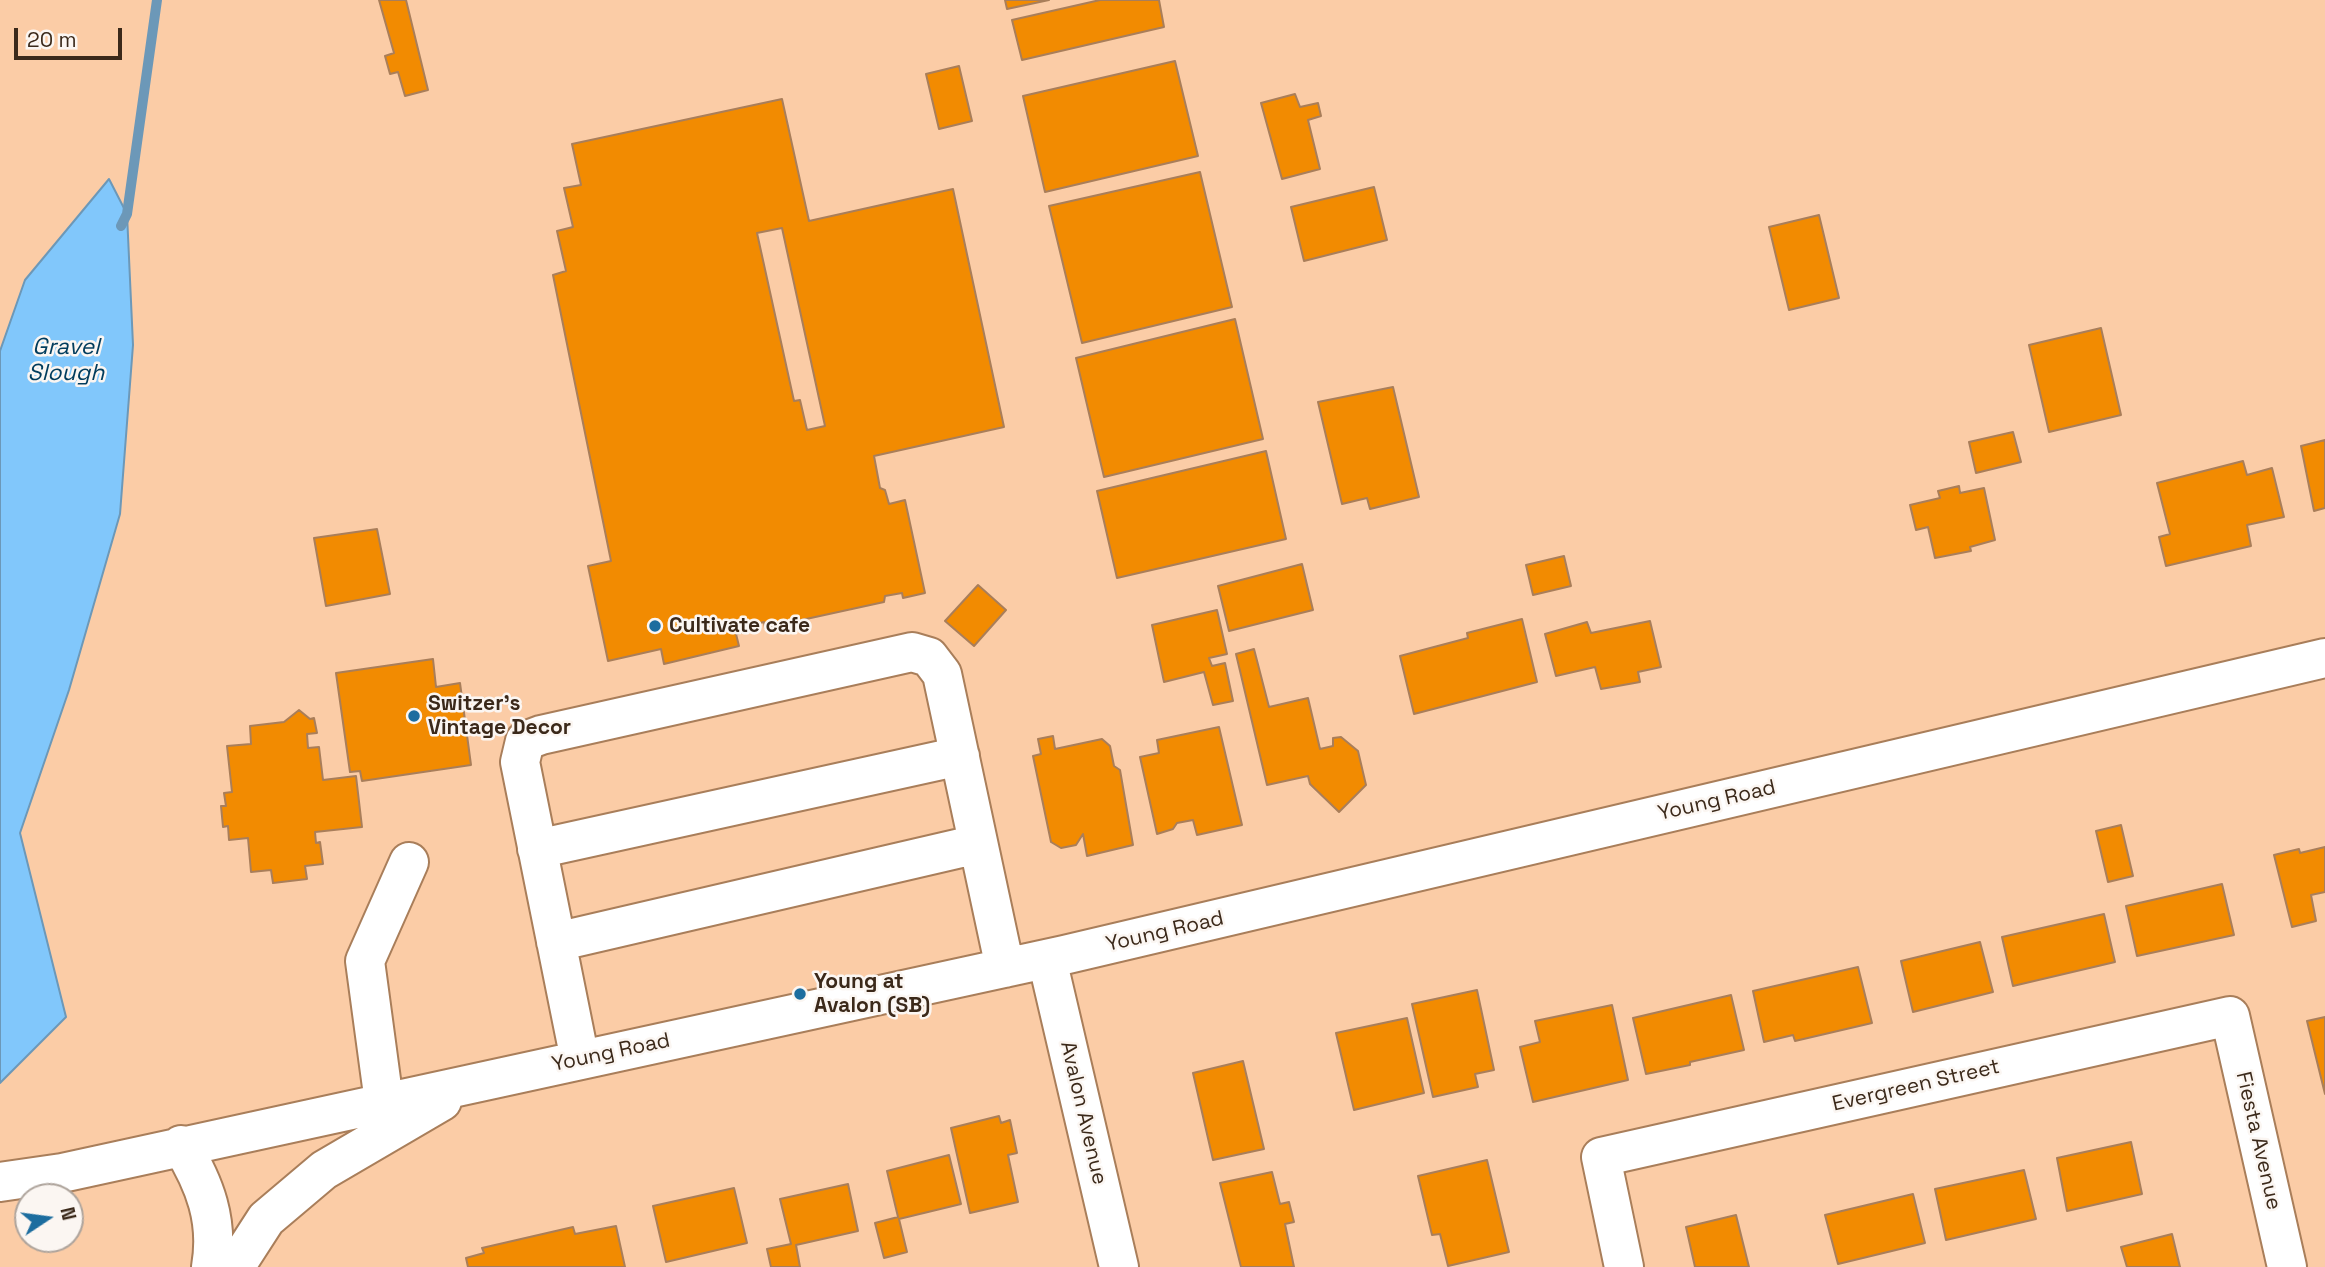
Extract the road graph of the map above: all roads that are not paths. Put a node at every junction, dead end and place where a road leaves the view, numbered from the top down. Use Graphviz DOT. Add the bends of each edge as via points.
graph roads {
  1 [pos="2325,657"];
  2 [pos="960,755"];
  3 [pos="978,844"];
  4 [pos="537,849"];
  5 [pos="409,862"];
  6 [pos="556,942"];
  7 [pos="1047,959"];
  8 [pos="1005,968"];
  9 [pos="2230,1016"];
  10 [pos="580,1060"];
  11 [pos="471,1084"];
  12 [pos="384,1102"];
  13 [pos="181,1146"];
  14 [pos="0,1182"];
  15 [pos="211,1267"];
  16 [pos="235,1267"];
  17 [pos="1119,1267"];
  18 [pos="1624,1267"];
  19 [pos="2287,1267"];
  1 -- 7 [label="street, Young Road"];
  2 -- 3 [label="street"];
  2 -- 4 [label="street"];
  2 -- 4 [label="street" via="942,674 929,657 912,652 898,655 525,741 520,762"];
  3 -- 6 [label="street"];
  3 -- 8 [label="street"];
  4 -- 6 [label="street"];
  5 -- 12 [label="street" via="365,961"];
  6 -- 10 [label="street"];
  7 -- 8 [label="street, Young Road"];
  7 -- 17 [label="street, Avalon Avenue"];
  8 -- 10 [label="street, Young Road"];
  9 -- 18 [label="street, Evergreen Street" via="1601,1157"];
  9 -- 19 [label="street, Fiesta Avenue"];
  10 -- 11 [label="street, Young Road"];
  11 -- 12 [label="street, Young Road"];
  11 -- 16 [label="street" via="324,1170 265,1219"];
  12 -- 13 [label="street, Young Road"];
  13 -- 14 [label="street, Young Road"];
  13 -- 15 [label="street" via="207,1200 215,1242"];
}
